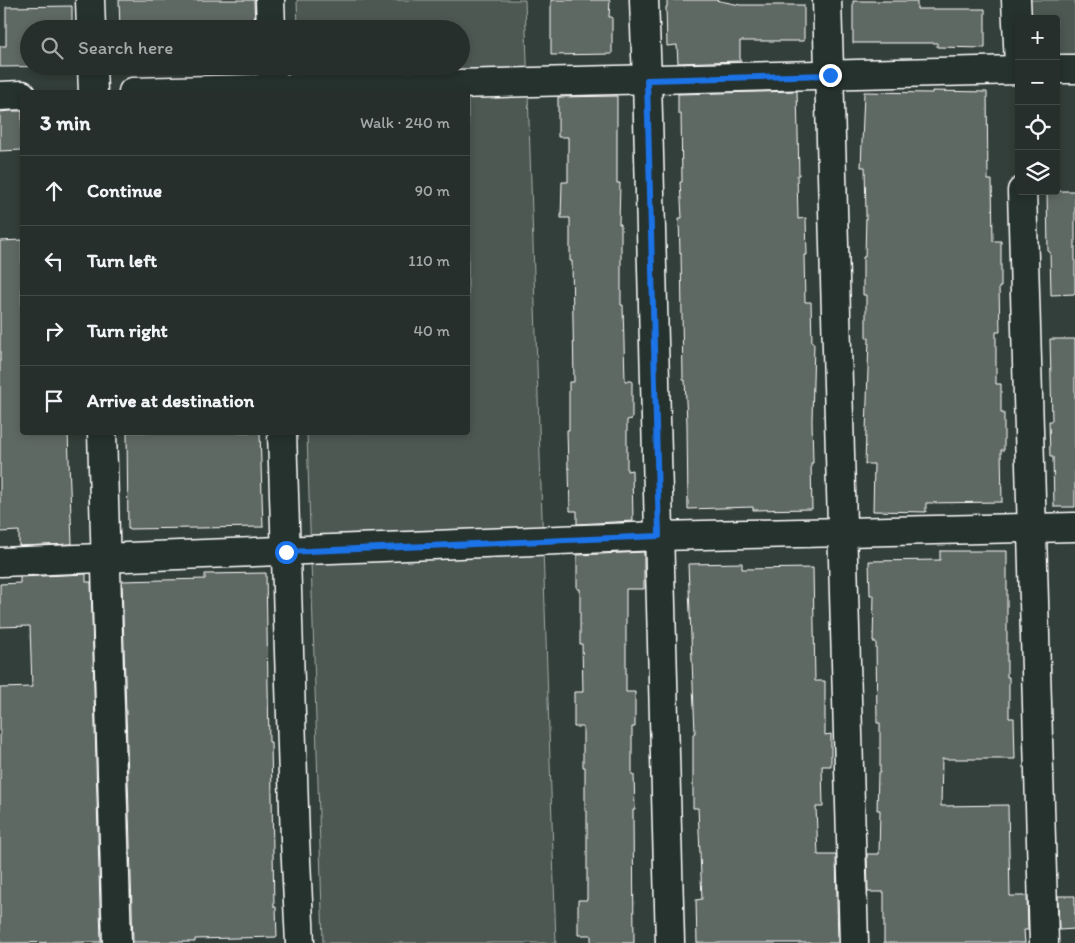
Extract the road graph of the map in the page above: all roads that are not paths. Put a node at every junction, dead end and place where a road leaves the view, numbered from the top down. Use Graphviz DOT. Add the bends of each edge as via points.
graph roads {
  1 [pos="90,0"];
  2 [pos="270,0"];
  3 [pos="644,0"];
  4 [pos="827,0"];
  5 [pos="1016,0"];
  6 [pos="91,20"];
  7 [pos="271,20"];
  8 [pos="1019,60"];
  9 [pos="1060,69"];
  10 [pos="1075,69"];
  11 [pos="1015,70"];
  12 [pos="92,75"];
  13 [pos="830,75"];
  14 [pos="647,80"];
  15 [pos="272,83"];
  16 [pos="93,90"];
  17 [pos="164,90"];
  18 [pos="20,95"];
  19 [pos="0,96"];
  20 [pos="1022,195"];
  21 [pos="102,435"];
  22 [pos="282,435"];
  23 [pos="1075,527"];
  24 [pos="1032,528"];
  25 [pos="842,532"];
  26 [pos="659,536"];
  27 [pos="286,552"];
  28 [pos="106,558"];
  29 [pos="0,562"];
  30 [pos="117,943"];
  31 [pos="300,943"];
  32 [pos="670,943"];
  33 [pos="854,943"];
  34 [pos="1044,943"];
  1 -- 6 [label="street"];
  2 -- 7 [label="street"];
  3 -- 14 [label="street"];
  4 -- 13 [label="street"];
  5 -- 8 [label="street"];
  9 -- 10 [label="street"];
  11 -- 13 [label="street"];
  12 -- 16 [label="street"];
  13 -- 14 [label="street"];
  13 -- 25 [label="street"];
  14 -- 15 [label="street"];
  14 -- 26 [label="street"];
  15 -- 17 [label="street"];
  18 -- 19 [label="street"];
  20 -- 24 [label="street"];
  21 -- 28 [label="street"];
  22 -- 27 [label="street"];
  23 -- 24 [label="street"];
  24 -- 25 [label="street"];
  24 -- 34 [label="street"];
  25 -- 26 [label="street"];
  25 -- 33 [label="street"];
  26 -- 27 [label="street"];
  26 -- 32 [label="street"];
  27 -- 28 [label="street"];
  27 -- 31 [label="street"];
  28 -- 29 [label="street"];
  28 -- 30 [label="street"];
}
